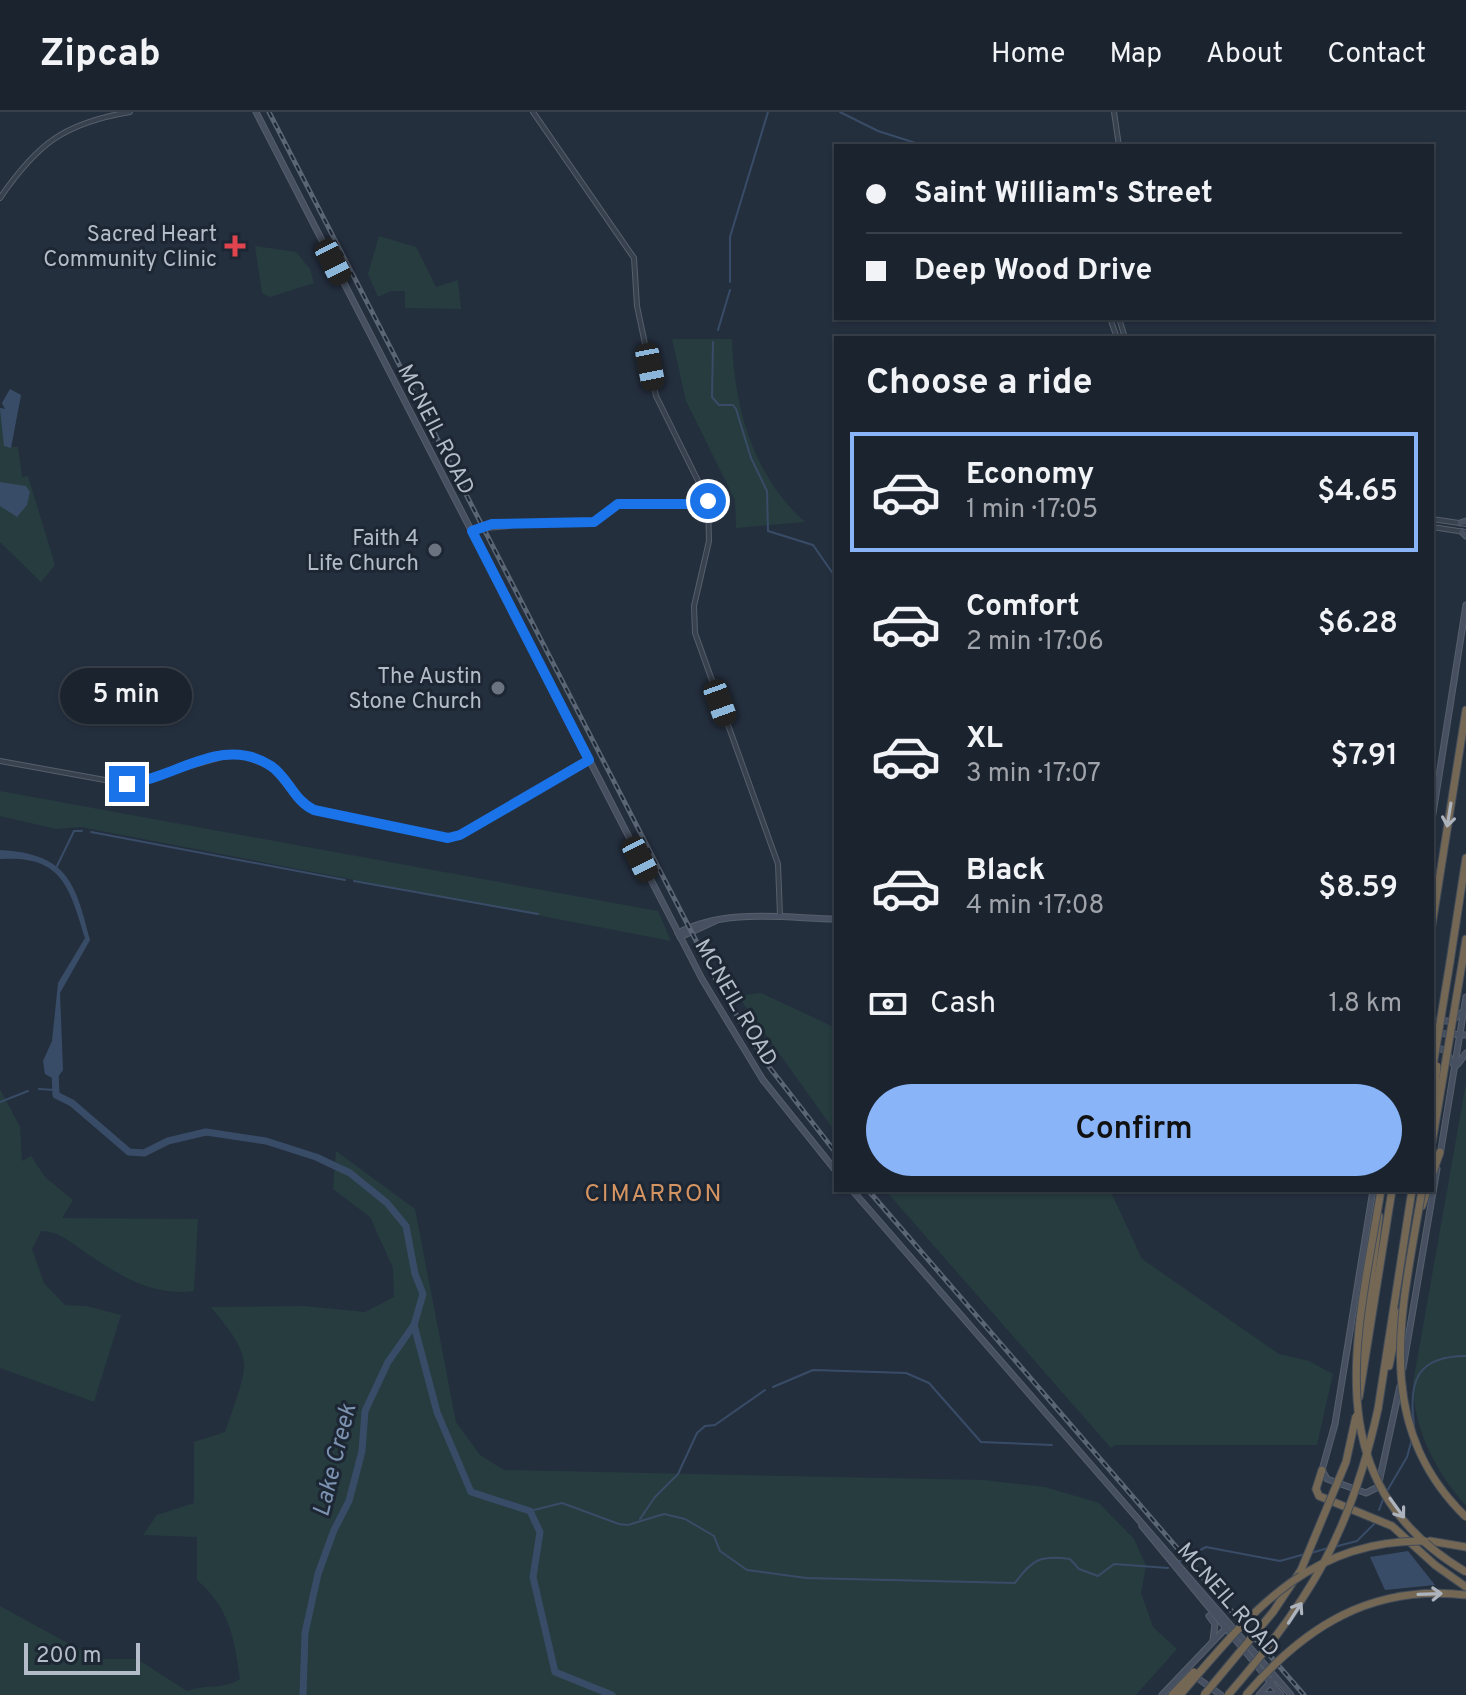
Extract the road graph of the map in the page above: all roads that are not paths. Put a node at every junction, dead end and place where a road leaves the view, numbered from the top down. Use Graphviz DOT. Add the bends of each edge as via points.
graph roads {
  1 [pos="130,112"];
  2 [pos="256,112"];
  3 [pos="533,112"];
  4 [pos="1114,112"];
  5 [pos="1119,144"];
  6 [pos="0,198"];
  7 [pos="708,503"];
  8 [pos="1434,519"];
  9 [pos="1464,523"];
  10 [pos="1434,527"];
  11 [pos="472,531"];
  12 [pos="1465,533"];
  13 [pos="1466,605"];
  14 [pos="1466,710"];
  15 [pos="589,760"];
  16 [pos="0,761"];
  17 [pos="1434,807"];
  18 [pos="1466,858"];
  19 [pos="1434,912"];
  20 [pos="779,918"];
  21 [pos="834,919"];
  22 [pos="679,935"];
  23 [pos="1466,939"];
  24 [pos="1466,997"];
  25 [pos="1464,1009"];
  26 [pos="1466,1017"];
  27 [pos="1434,1021"];
  28 [pos="1434,1033"];
  29 [pos="1463,1036"];
  30 [pos="1466,1043"];
  31 [pos="1434,1045"];
  32 [pos="1466,1053"];
  33 [pos="1455,1068"];
  34 [pos="1434,1131"];
  35 [pos="1440,1152"];
  36 [pos="834,1168"];
  37 [pos="1434,1169"];
  38 [pos="1434,1187"];
  39 [pos="854,1192"];
  40 [pos="1378,1192"];
  41 [pos="1378,1192"];
  42 [pos="1378,1192"];
  43 [pos="1392,1192"];
  44 [pos="1412,1192"];
  45 [pos="1424,1192"];
  46 [pos="1424,1192"];
  47 [pos="1433,1192"];
  48 [pos="1360,1394"];
  49 [pos="1380,1395"];
  50 [pos="1322,1470"];
  51 [pos="1466,1517"];
  52 [pos="1141,1525"];
  53 [pos="1466,1547"];
  54 [pos="1466,1572"];
  55 [pos="1466,1587"];
  56 [pos="1466,1595"];
  57 [pos="1198,1599"];
  58 [pos="1230,1623"];
  59 [pos="1225,1629"];
  60 [pos="1213,1642"];
  61 [pos="1214,1655"];
  62 [pos="1178,1677"];
  63 [pos="1275,1677"];
  64 [pos="1270,1683"];
  65 [pos="1280,1694"];
  66 [pos="1162,1695"];
  67 [pos="1172,1695"];
  68 [pos="1180,1695"];
  69 [pos="1204,1695"];
  70 [pos="1221,1695"];
  71 [pos="1228,1695"];
  72 [pos="1246,1695"];
  73 [pos="1261,1695"];
  74 [pos="1291,1695"];
  1 -- 6 [label="street" via="89,120 52,139 31,156"];
  2 -- 11 [label="main road, MCNEIL ROAD"];
  3 -- 7 [label="street" via="632,252 656,396"];
  4 -- 5 [label="street"];
  7 -- 11 [label="street" via="618,504 594,522"];
  7 -- 20 [label="street" via="709,541 694,606 695,633 778,864"];
  8 -- 9 [label="street"];
  10 -- 12 [label="street"];
  11 -- 15 [label="main road, MCNEIL ROAD"];
  13 -- 17 [label="main road"];
  14 -- 19 [label="highway, one-way"];
  15 -- 16 [label="street" via="460,835 441,838 314,810 299,801 272,767 236,753 127,784"];
  15 -- 22 [label="main road, MCNEIL ROAD"];
  18 -- 31 [label="highway, bridge"];
  20 -- 21 [label="main road"];
  20 -- 22 [label="main road" via="721,918"];
  22 -- 36 [label="main road, MCNEIL ROAD" via="743,1050"];
  23 -- 34 [label="highway, bridge"];
  24 -- 25 [label="main road"];
  25 -- 26 [label="main road"];
  25 -- 27 [label="main road" via="1452,1021"];
  25 -- 29 [label="main road"];
  28 -- 29 [label="main road"];
  29 -- 30 [label="main road"];
  29 -- 33 [label="main road"];
  31 -- 33 [label="main road" via="1445,1050"];
  32 -- 33 [label="main road"];
  33 -- 35 [label="main road"];
  35 -- 37 [label="highway"];
  35 -- 38 [label="main road"];
  39 -- 52 [label="main road, MCNEIL ROAD"];
  40 -- 48 [label="highway" via="1379,1230"];
  41 -- 50 [label="main road"];
  42 -- 54 [label="highway, one-way, bridge" via="1354,1357 1359,1429 1377,1477 1399,1513 1427,1543"];
  43 -- 48 [label="highway"];
  44 -- 49 [label="highway"];
  45 -- 49 [label="highway"];
  46 -- 51 [label="highway, bridge" via="1401,1328 1400,1382 1408,1422 1425,1462"];
  47 -- 50 [label="main road" via="1394,1424 1378,1487 1370,1493 1332,1482"];
  48 -- 69 [label="highway, bridge" via="1346,1462 1301,1570"];
  71 -- 49 [label="highway, one-way, bridge" via="1276,1639 1321,1570 1364,1469"];
  50 -- 55 [label="highway" via="1319,1496 1392,1526"];
  52 -- 57 [label="main road, MCNEIL ROAD"];
  52 -- 58 [label="main road, MCNEIL ROAD"];
  53 -- 61 [label="highway, bridge" via="1430,1541 1384,1543 1323,1562 1274,1593"];
  72 -- 56 [label="highway, one-way, bridge" via="1293,1646 1337,1617 1402,1596"];
  57 -- 59 [label="main road, MCNEIL ROAD"];
  57 -- 60 [label="main road" via="1215,1624"];
  58 -- 59 [label="main road"];
  58 -- 63 [label="main road, MCNEIL ROAD"];
  59 -- 60 [label="main road"];
  59 -- 64 [label="main road, MCNEIL ROAD"];
  60 -- 62 [label="main road"];
  61 -- 67 [label="highway, bridge"];
  61 -- 68 [label="highway, bridge"];
  62 -- 66 [label="main road"];
  62 -- 70 [label="main road" via="1200,1678"];
  63 -- 64 [label="main road"];
  63 -- 74 [label="main road, MCNEIL ROAD"];
  64 -- 65 [label="main road, MCNEIL ROAD"];
  64 -- 73 [label="main road"];
  65 -- 73 [label="main road"];
}
